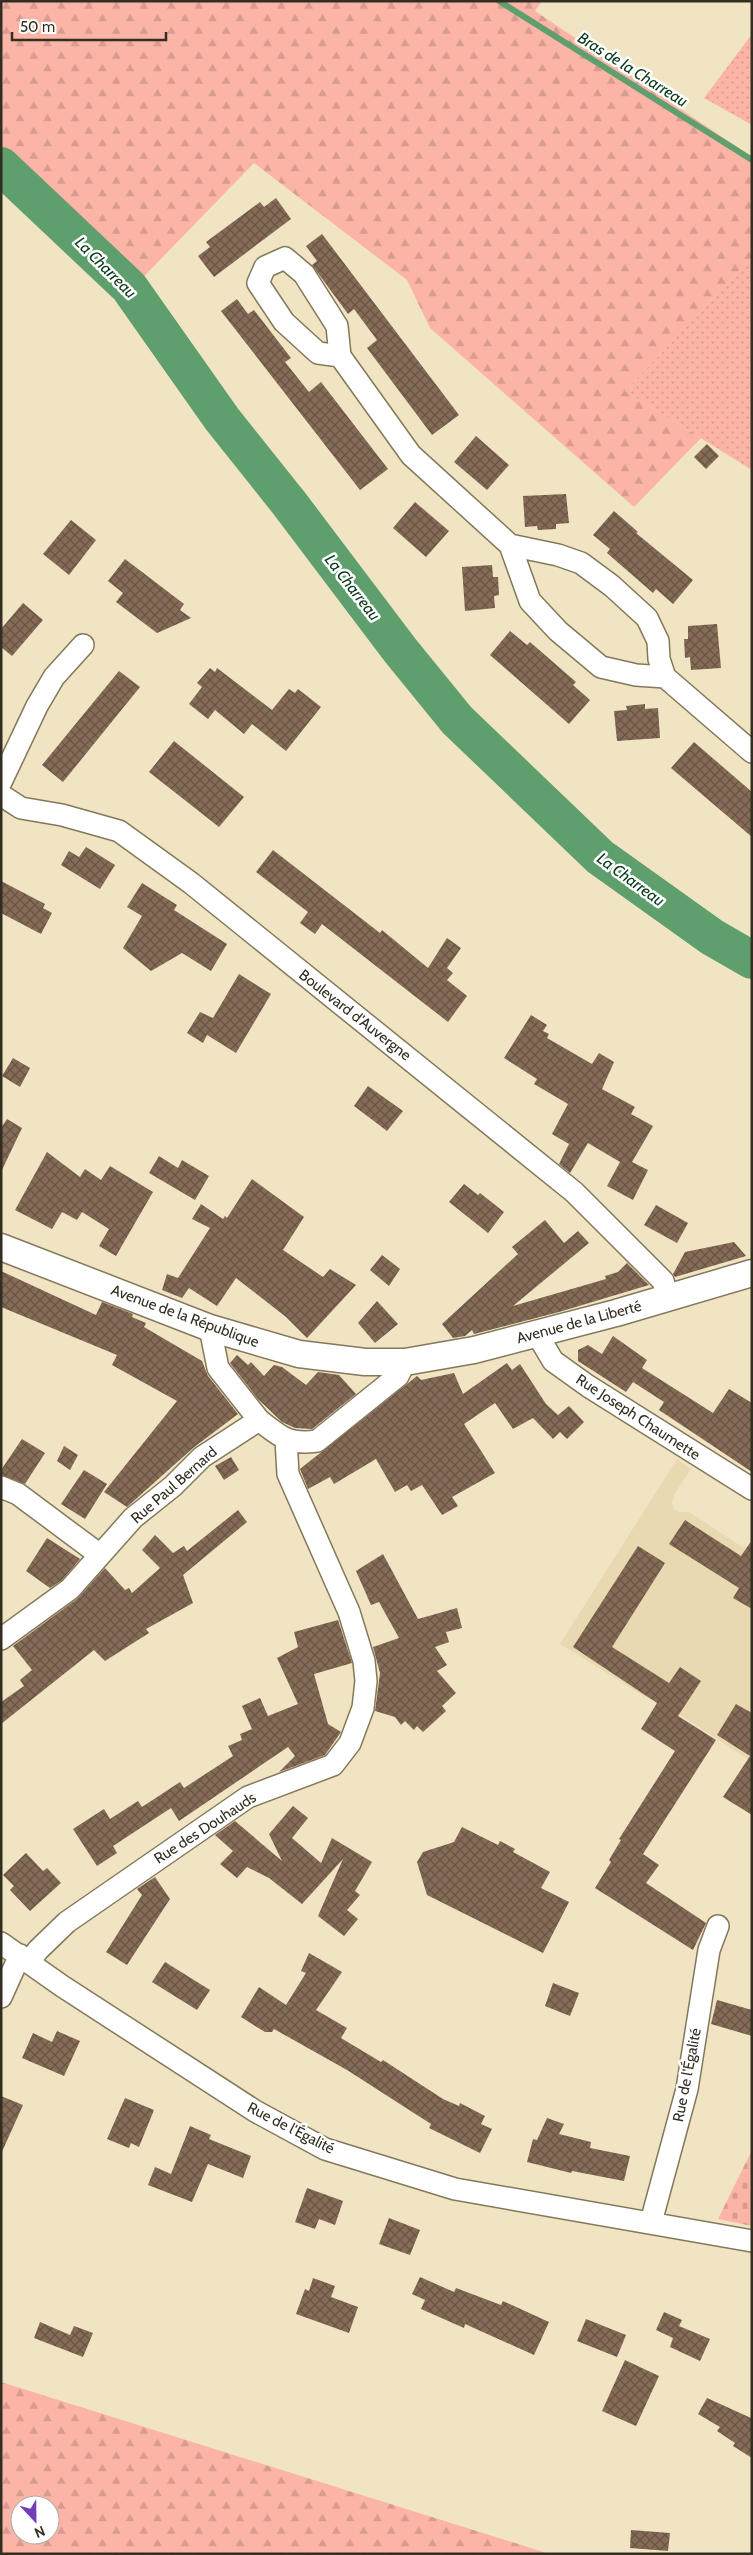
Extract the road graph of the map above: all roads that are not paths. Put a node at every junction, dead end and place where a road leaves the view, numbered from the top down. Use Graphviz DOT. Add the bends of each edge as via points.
graph roads {
  1 [pos="340,356"];
  2 [pos="510,545"];
  3 [pos="83,645"];
  4 [pos="665,677"];
  5 [pos="752,752"];
  6 [pos="1,782"];
  7 [pos="1,795"];
  8 [pos="1,1247"];
  9 [pos="752,1273"];
  10 [pos="668,1298"];
  11 [pos="210,1328"];
  12 [pos="537,1334"];
  13 [pos="405,1362"];
  14 [pos="259,1420"];
  15 [pos="286,1440"];
  16 [pos="1,1487"];
  17 [pos="752,1489"];
  18 [pos="100,1554"];
  19 [pos="1,1639"];
  20 [pos="718,1926"];
  21 [pos="1,1943"];
  22 [pos="25,1959"];
  23 [pos="1,1997"];
  24 [pos="651,2222"];
  25 [pos="752,2241"];
  1 -- 1 [label="street" via="338,326 304,274 285,258 265,267 258,283 284,322 318,353"];
  1 -- 2 [label="street" via="410,455"];
  2 -- 4 [label="street" via="530,601 558,631 601,667 636,675"];
  2 -- 4 [label="street" via="581,563 612,586 647,618 658,641"];
  3 -- 6 [label="street" via="54,677"];
  4 -- 5 [label="street"];
  7 -- 10 [label="street, Boulevard d'Auvergne" via="21,808 62,814 119,830 191,883 574,1192 663,1281"];
  8 -- 11 [label="main road, Avenue de la République"];
  9 -- 10 [label="main road, Avenue de la Liberté"];
  10 -- 12 [label="main road, Avenue de la Liberté"];
  11 -- 13 [label="main road, Avenue de la République" via="298,1354 365,1362"];
  11 -- 14 [label="street" via="218,1368"];
  12 -- 13 [label="main road, Avenue de la Liberté" via="474,1350"];
  12 -- 17 [label="street, Rue Joseph Chaumette" via="553,1361"];
  13 -- 15 [label="street" via="398,1376 317,1441 300,1443"];
  14 -- 15 [label="street"];
  14 -- 18 [label="street, Rue Paul Bernard" via="202,1457 173,1486 133,1518"];
  15 -- 22 [label="street, Rue des Douhauds" via="288,1474 349,1612 364,1661 363,1708 350,1743 333,1765 248,1797 67,1922"];
  16 -- 18 [label="street" via="18,1494"];
  18 -- 19 [label="street, Rue Paul Bernard" via="70,1589"];
  20 -- 24 [label="street, Rue de l'Égalité" via="709,1950 687,2089"];
  21 -- 22 [label="street, Rue de l'Égalité"];
  22 -- 23 [label="street, Rue des Douhauds"];
  22 -- 24 [label="street, Rue de l'Égalité" via="255,2111 325,2149 455,2189"];
  24 -- 25 [label="street, Rue de l'Égalité"];
}
